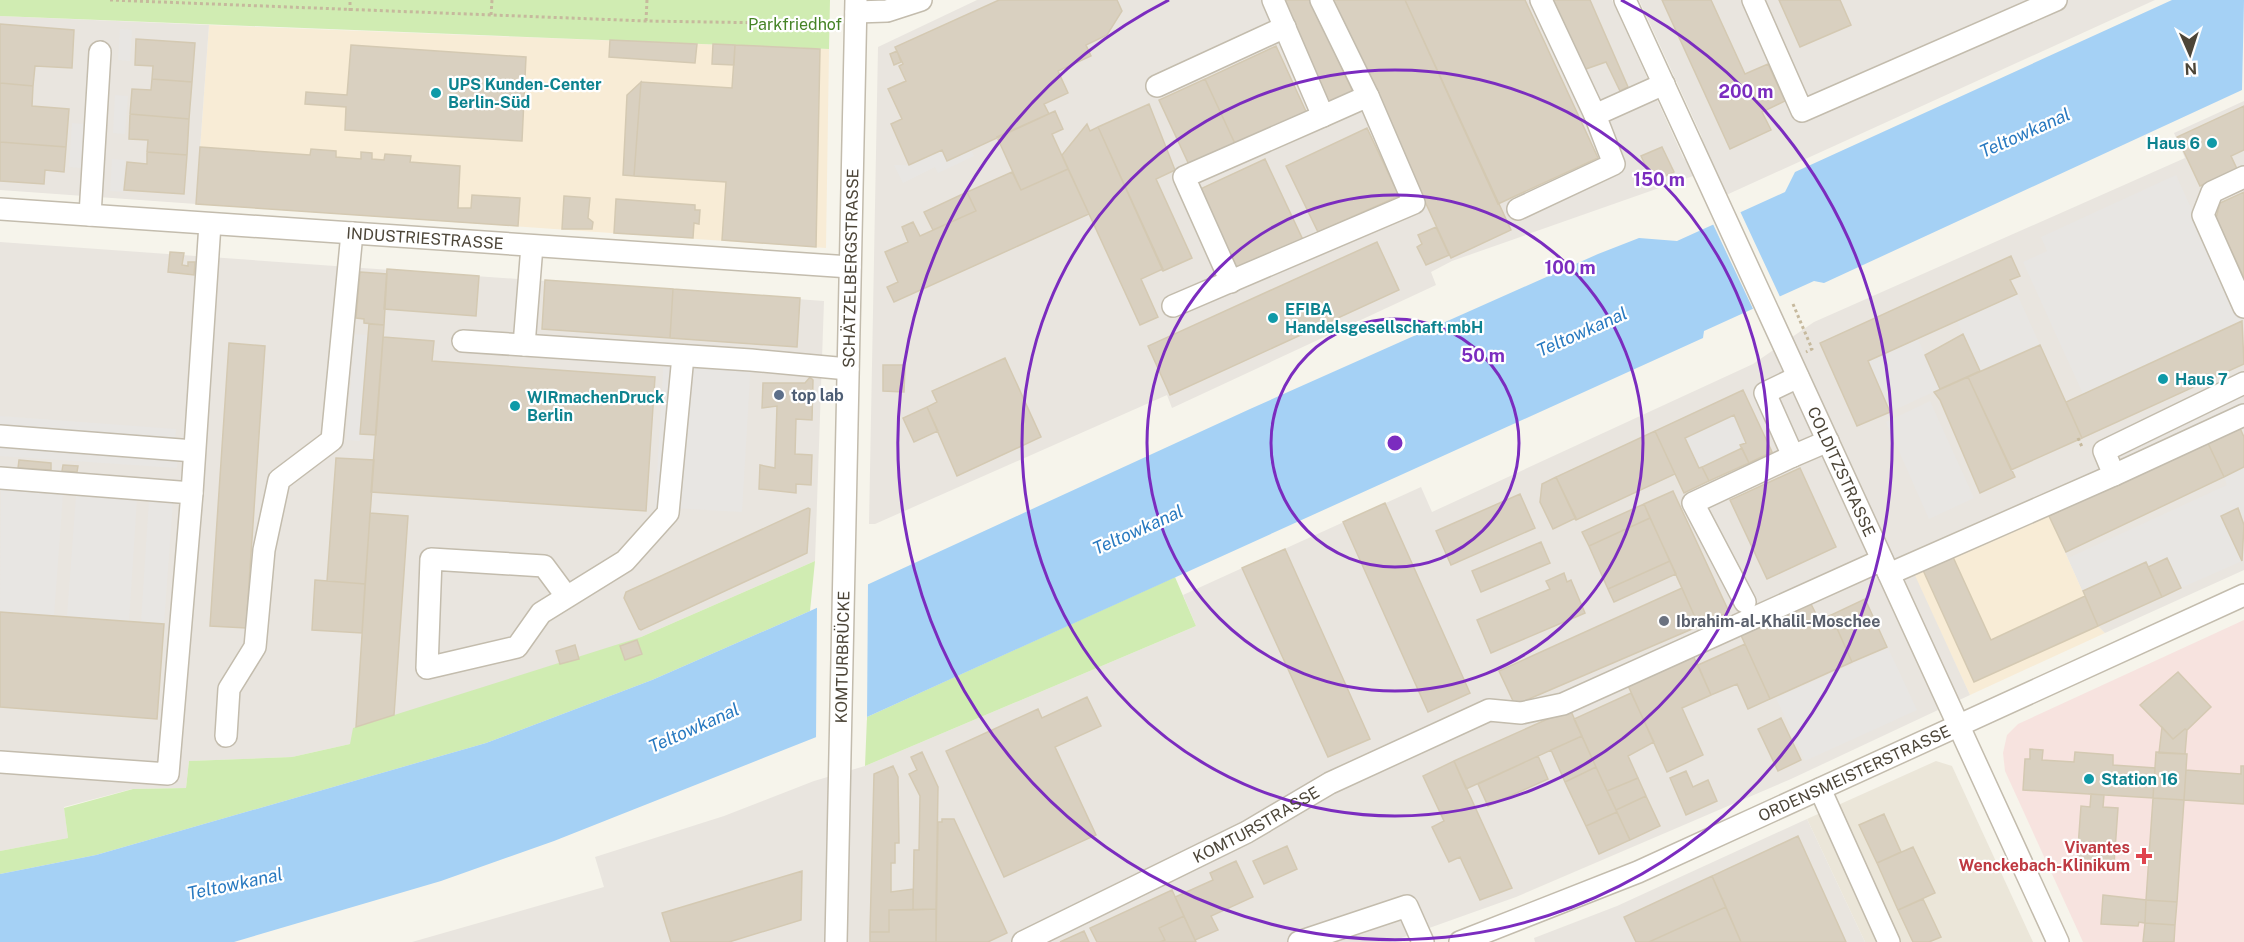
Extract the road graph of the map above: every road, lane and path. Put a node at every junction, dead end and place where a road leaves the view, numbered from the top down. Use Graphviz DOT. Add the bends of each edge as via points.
graph roads {
  1 [pos="110,0"];
  2 [pos="350,0"];
  3 [pos="492,0"];
  4 [pos="646,0"];
  5 [pos="921,0"];
  6 [pos="1273,0"];
  7 [pos="1321,0"];
  8 [pos="1541,0"];
  9 [pos="1625,0"];
  10 [pos="1753,0"];
  11 [pos="2055,0"];
  12 [pos="197,2"];
  13 [pos="856,6"];
  14 [pos="350,11"];
  15 [pos="491,15"];
  16 [pos="646,21"];
  17 [pos="835,24"];
  18 [pos="1285,27"];
  19 [pos="99,52"];
  20 [pos="1664,84"];
  21 [pos="1157,86"];
  22 [pos="1368,96"];
  23 [pos="1595,115"];
  24 [pos="1323,116"];
  25 [pos="2244,177"];
  26 [pos="0,209"];
  27 [pos="1518,209"];
  28 [pos="90,215"];
  29 [pos="210,224"];
  30 [pos="352,233"];
  31 [pos="532,246"];
  32 [pos="850,267"];
  33 [pos="1231,282"];
  34 [pos="1793,304"];
  35 [pos="1173,306"];
  36 [pos="2244,307"];
  37 [pos="463,341"];
  38 [pos="524,345"];
  39 [pos="1812,349"];
  40 [pos="683,356"];
  41 [pos="848,369"];
  42 [pos="1798,377"];
  43 [pos="2244,384"];
  44 [pos="2244,415"];
  45 [pos="0,436"];
  46 [pos="2078,438"];
  47 [pos="1828,441"];
  48 [pos="2082,447"];
  49 [pos="194,451"];
  50 [pos="1793,456"];
  51 [pos="2114,475"];
  52 [pos="0,478"];
  53 [pos="192,493"];
  54 [pos="1886,567"];
  55 [pos="843,574"];
  56 [pos="2244,595"];
  57 [pos="567,597"];
  58 [pos="1744,602"];
  59 [pos="1958,725"];
  60 [pos="226,736"];
  61 [pos="0,762"];
  62 [pos="1820,789"];
  63 [pos="836,942"];
  64 [pos="1023,942"];
  65 [pos="1299,942"];
  66 [pos="1423,942"];
  67 [pos="1460,942"];
  68 [pos="1889,942"];
  69 [pos="2058,942"];
  1 -- 12 [label="path"];
  2 -- 14 [label="path"];
  3 -- 15 [label="path"];
  4 -- 16 [label="path"];
  5 -- 13 [label="street" via="887,12"];
  6 -- 18 [label="street"];
  7 -- 22 [label="street"];
  8 -- 23 [label="street"];
  9 -- 20 [label="street, COLDITZSTRASSE"];
  10 -- 11 [label="street" via="1802,111"];
  12 -- 14 [label="path"];
  13 -- 32 [label="street, SCHÄTZELBERGSTRASSE"];
  14 -- 15 [label="path"];
  15 -- 16 [label="path"];
  16 -- 17 [label="path"];
  18 -- 21 [label="street"];
  18 -- 24 [label="street"];
  19 -- 28 [label="street"];
  20 -- 23 [label="street"];
  20 -- 42 [label="street, COLDITZSTRASSE"];
  22 -- 24 [label="street"];
  22 -- 33 [label="street" via="1414,203"];
  23 -- 27 [label="street" via="1614,164"];
  24 -- 33 [label="street" via="1184,177"];
  25 -- 36 [label="street" via="2212,192 2203,214"];
  26 -- 28 [label="street, INDUSTRIESTRASSE"];
  28 -- 29 [label="street, INDUSTRIESTRASSE"];
  29 -- 30 [label="street, INDUSTRIESTRASSE"];
  29 -- 49 [label="street"];
  30 -- 31 [label="street, INDUSTRIESTRASSE"];
  30 -- 60 [label="street" via="332,440 279,480 264,550 255,647 229,688"];
  31 -- 32 [label="street, INDUSTRIESTRASSE"];
  31 -- 38 [label="street"];
  32 -- 41 [label="street, SCHÄTZELBERGSTRASSE"];
  33 -- 35 [label="street"];
  34 -- 39 [label="path"];
  37 -- 38 [label="street"];
  38 -- 40 [label="street"];
  40 -- 41 [label="street"];
  40 -- 57 [label="street" via="668,513 625,561"];
  41 -- 55 [label="street, SCHÄTZELBERGSTRASSE"];
  42 -- 47 [label="street, COLDITZSTRASSE"];
  42 -- 50 [label="street" via="1765,393"];
  43 -- 51 [label="street" via="2104,451"];
  44 -- 51 [label="street"];
  45 -- 49 [label="street"];
  46 -- 48 [label="path"];
  47 -- 50 [label="street"];
  47 -- 54 [label="street, COLDITZSTRASSE"];
  49 -- 53 [label="street"];
  50 -- 58 [label="street" via="1693,503"];
  51 -- 54 [label="street"];
  52 -- 53 [label="street"];
  53 -- 61 [label="street" via="168,774"];
  54 -- 59 [label="street, COLDITZSTRASSE"];
  54 -- 64 [label="street, KOMTURSTRASSE" via="1563,704 1521,713 1489,711 1330,783 1247,832"];
  55 -- 63 [label="street, KOMTURBRÜCKE"];
  56 -- 59 [label="street, ORDENSMEISTERSTRASSE"];
  57 -- 57 [label="street" via="541,613 517,647 427,668 430,559 544,566"];
  59 -- 62 [label="street, ORDENSMEISTERSTRASSE"];
  59 -- 69 [label="street, COLDITZSTRASSE"];
  62 -- 67 [label="street, ORDENSMEISTERSTRASSE" via="1597,889"];
  62 -- 68 [label="street"];
  65 -- 66 [label="street" via="1407,906"];
}
